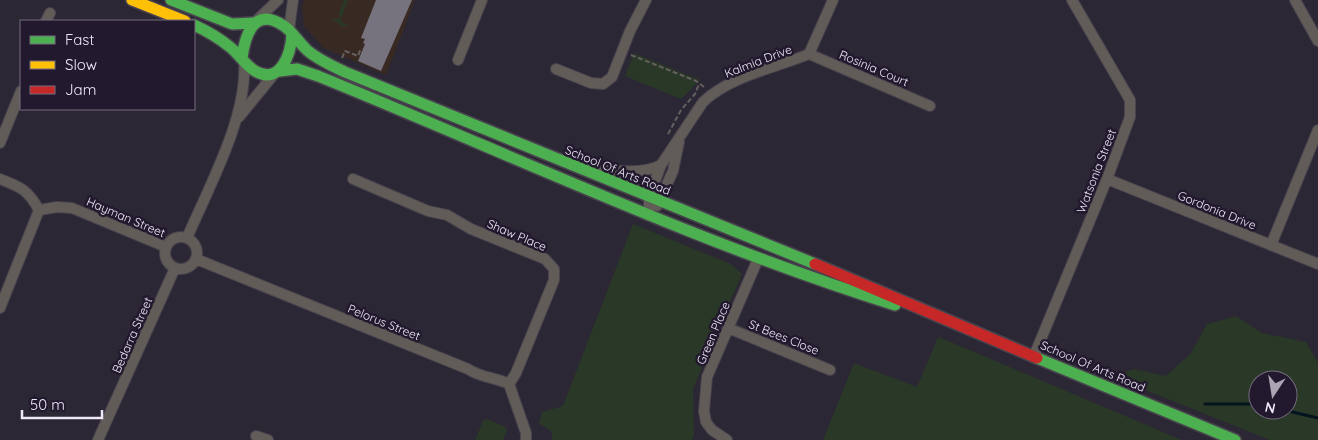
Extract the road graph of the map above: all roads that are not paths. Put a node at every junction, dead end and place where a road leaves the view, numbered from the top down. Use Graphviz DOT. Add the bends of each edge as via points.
graph roads {
  1 [pos="132,0"];
  2 [pos="171,0"];
  3 [pos="278,0"];
  4 [pos="293,0"];
  5 [pos="482,0"];
  6 [pos="646,0"];
  7 [pos="833,0"];
  8 [pos="1072,0"];
  9 [pos="1295,0"];
  10 [pos="182,20"];
  11 [pos="255,22"];
  12 [pos="195,26"];
  13 [pos="290,32"];
  14 [pos="1318,41"];
  15 [pos="809,54"];
  16 [pos="243,59"];
  17 [pos="458,60"];
  18 [pos="556,69"];
  19 [pos="278,72"];
  20 [pos="20,93"];
  21 [pos="930,106"];
  22 [pos="237,120"];
  23 [pos="1318,130"];
  24 [pos="680,136"];
  25 [pos="0,143"];
  26 [pos="549,157"];
  27 [pos="661,164"];
  28 [pos="0,179"];
  29 [pos="353,179"];
  30 [pos="1107,179"];
  31 [pos="649,197"];
  32 [pos="661,201"];
  33 [pos="39,210"];
  34 [pos="649,216"];
  35 [pos="187,238"];
  36 [pos="1271,245"];
  37 [pos="166,247"];
  38 [pos="196,259"];
  39 [pos="758,259"];
  40 [pos="1318,264"];
  41 [pos="175,268"];
  42 [pos="0,308"];
  43 [pos="941,318"];
  44 [pos="728,328"];
  45 [pos="1034,356"];
  46 [pos="830,370"];
  47 [pos="509,384"];
  48 [pos="256,436"];
  49 [pos="98,440"];
  50 [pos="268,440"];
  51 [pos="526,440"];
  52 [pos="727,440"];
  53 [pos="1235,440"];
  1 -- 10 [label="street"];
  2 -- 11 [label="street" via="232,24"];
  3 -- 11 [label="street"];
  4 -- 13 [label="street"];
  5 -- 17 [label="street"];
  6 -- 18 [label="street" via="612,77 603,84 591,83"];
  7 -- 15 [label="street, Kalmia Drive"];
  8 -- 30 [label="street, Watsonia Street" via="1130,100 1130,117"];
  9 -- 14 [label="street"];
  11 -- 13 [label="street" via="272,20"];
  11 -- 16 [label="street" via="245,36"];
  12 -- 16 [label="street" via="217,37"];
  13 -- 19 [label="street" via="291,52"];
  13 -- 26 [label="street, School Of Arts Road" via="318,59"];
  15 -- 21 [label="street, Rosinia Court"];
  15 -- 24 [label="street, Kalmia Drive" via="711,94 690,118"];
  16 -- 19 [label="street" via="256,72"];
  16 -- 22 [label="street" via="246,80"];
  19 -- 22 [label="street"];
  19 -- 34 [label="street, School Of Arts Road" via="296,69 336,83"];
  20 -- 25 [label="street"];
  22 -- 35 [label="street"];
  23 -- 36 [label="street"];
  24 -- 27 [label="street, Kalmia Drive"];
  24 -- 32 [label="street, Kalmia Drive"];
  26 -- 27 [label="street" via="609,169 647,169"];
  26 -- 31 [label="street, School Of Arts Road"];
  27 -- 31 [label="street, Kalmia Drive"];
  28 -- 33 [label="street" via="21,187 31,195"];
  29 -- 47 [label="street, Shaw Place" via="428,211 447,215 472,229 545,259 554,269 554,280 541,314"];
  30 -- 36 [label="street, Gordonia Drive"];
  30 -- 45 [label="street, Watsonia Street"];
  31 -- 32 [label="street, School Of Arts Road"];
  31 -- 34 [label="street, Kalmia Drive"];
  32 -- 34 [label="street, Kalmia Drive"];
  32 -- 43 [label="street, School Of Arts Road"];
  33 -- 37 [label="street, Hayman Street" via="72,208"];
  33 -- 42 [label="street"];
  34 -- 39 [label="street, School Of Arts Road"];
  35 -- 37 [label="street" via="172,239"];
  35 -- 38 [label="street" via="195,244"];
  36 -- 40 [label="street, Gordonia Drive"];
  37 -- 41 [label="street" via="167,262"];
  38 -- 41 [label="street" via="185,269"];
  38 -- 47 [label="street, Pelorus Street" via="468,369 478,376"];
  39 -- 43 [label="street, School Of Arts Road" via="870,298"];
  39 -- 44 [label="street, Green Place"];
  41 -- 49 [label="street, Bedarra Street"];
  43 -- 45 [label="street, School Of Arts Road"];
  44 -- 46 [label="street, St Bees Close"];
  44 -- 52 [label="street, Green Place" via="707,377 704,411 712,430"];
  45 -- 53 [label="street, School Of Arts Road"];
  47 -- 51 [label="street"];
  48 -- 50 [label="street"];
}
